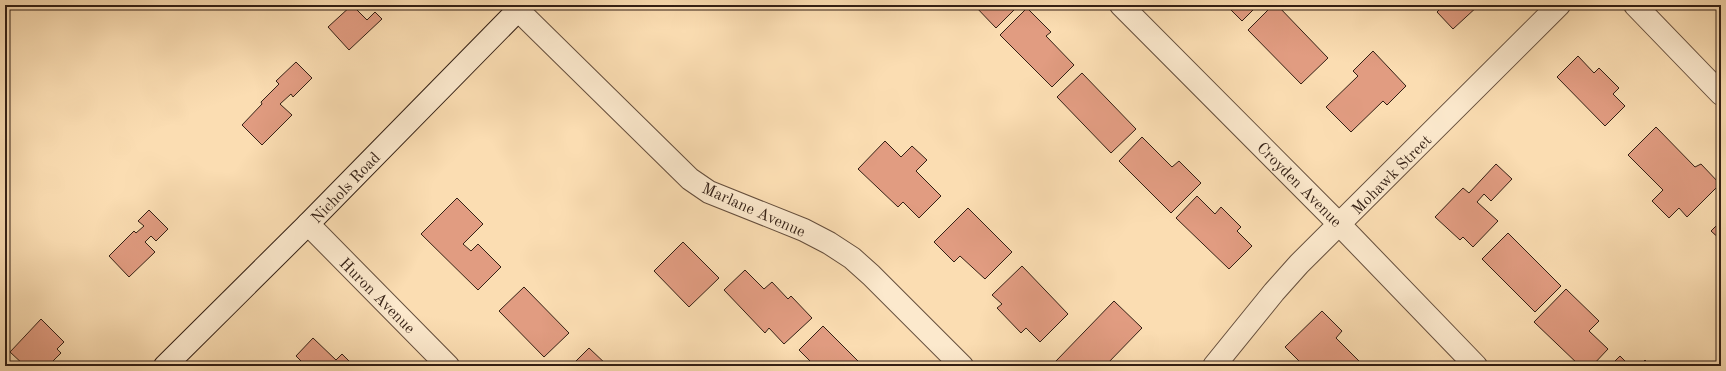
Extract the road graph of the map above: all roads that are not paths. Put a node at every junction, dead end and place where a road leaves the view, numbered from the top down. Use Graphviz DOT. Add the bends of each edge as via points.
graph roads {
  1 [pos="1121,5"];
  2 [pos="1559,5"];
  3 [pos="1635,5"];
  4 [pos="521,7"];
  5 [pos="1721,94"];
  6 [pos="308,224"];
  7 [pos="1340,225"];
  8 [pos="165,366"];
  9 [pos="448,366"];
  10 [pos="962,366"];
  11 [pos="1214,366"];
  12 [pos="1476,366"];
  1 -- 7 [label="street, Croyden Avenue"];
  2 -- 7 [label="street, Mohawk Street"];
  3 -- 5 [label="street"];
  4 -- 6 [label="street, Nichols Road"];
  4 -- 10 [label="street, Marlane Avenue" via="690,178 709,192 804,230 852,258"];
  6 -- 8 [label="street, Nichols Road"];
  6 -- 9 [label="street, Huron Avenue"];
  7 -- 11 [label="street, Mohawk Street" via="1299,264"];
  7 -- 12 [label="street, Croyden Avenue"];
}
